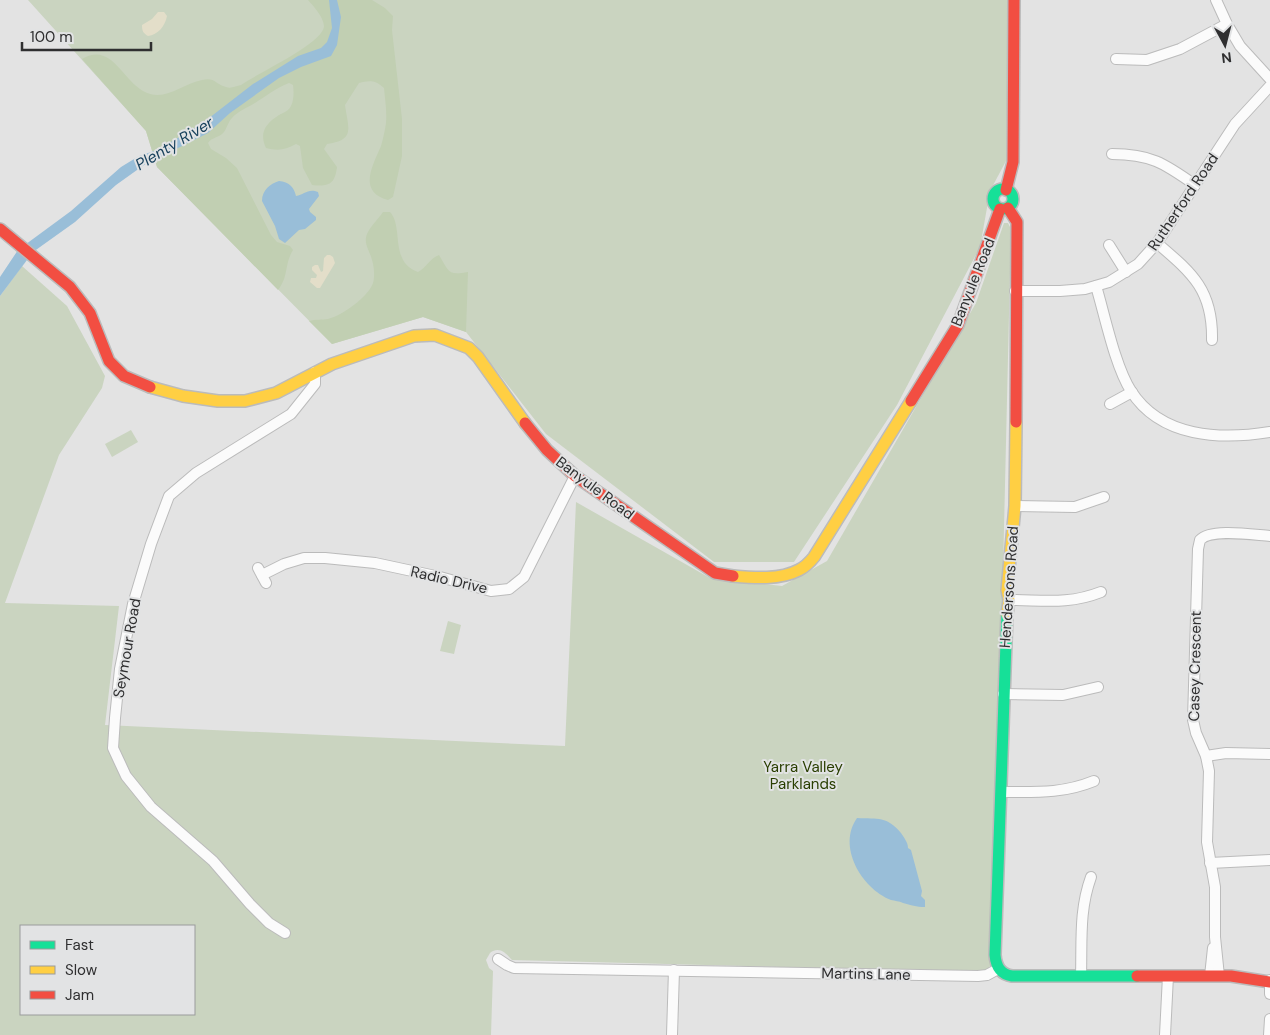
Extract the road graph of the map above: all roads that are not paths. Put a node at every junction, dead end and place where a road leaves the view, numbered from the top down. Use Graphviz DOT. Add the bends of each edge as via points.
graph roads {
  1 [pos="1014,0"];
  2 [pos="1216,0"];
  3 [pos="1227,24"];
  4 [pos="1116,59"];
  5 [pos="1270,79"];
  6 [pos="1270,86"];
  7 [pos="1112,154"];
  8 [pos="1195,185"];
  9 [pos="1004,208"];
  10 [pos="0,229"];
  11 [pos="1157,243"];
  12 [pos="1109,245"];
  13 [pos="1126,272"];
  14 [pos="1096,286"];
  15 [pos="1015,291"];
  16 [pos="1212,340"];
  17 [pos="315,372"];
  18 [pos="1132,392"];
  19 [pos="1110,404"];
  20 [pos="1270,432"];
  21 [pos="575,476"];
  22 [pos="1104,497"];
  23 [pos="1015,506"];
  24 [pos="1270,536"];
  25 [pos="262,575"];
  26 [pos="1101,592"];
  27 [pos="1009,600"];
  28 [pos="1098,687"];
  29 [pos="1002,694"];
  30 [pos="1270,754"];
  31 [pos="1206,756"];
  32 [pos="1094,781"];
  33 [pos="1001,792"];
  34 [pos="1270,860"];
  35 [pos="1211,866"];
  36 [pos="1092,877"];
  37 [pos="285,933"];
  38 [pos="498,959"];
  39 [pos="998,969"];
  40 [pos="674,970"];
  41 [pos="1081,976"];
  42 [pos="1168,976"];
  43 [pos="1214,976"];
  44 [pos="1270,980"];
  45 [pos="1270,994"];
  46 [pos="1270,1019"];
  47 [pos="672,1035"];
  48 [pos="1165,1035"];
  49 [pos="1269,1035"];
  1 -- 9 [label="street" via="1014,162 1006,190 1012,196 1012,203"];
  2 -- 3 [label="street"];
  3 -- 4 [label="street" via="1180,49 1147,60"];
  3 -- 5 [label="street" via="1240,46"];
  6 -- 8 [label="street, Rutherford Road" via="1235,124"];
  7 -- 8 [label="street" via="1152,158"];
  8 -- 11 [label="street, Rutherford Road"];
  9 -- 15 [label="street, Hendersons Road" via="1017,222"];
  9 -- 21 [label="street, Banyule Road" via="958,325 814,557 801,569 782,575 740,578 715,573"];
  10 -- 17 [label="street, Banyule Road" via="70,287 90,313 109,361 124,376 150,387 192,397 245,401 276,393"];
  11 -- 13 [label="street, Rutherford Road"];
  11 -- 16 [label="street" via="1199,284 1212,317"];
  12 -- 13 [label="street"];
  13 -- 14 [label="street, Rutherford Road"];
  14 -- 15 [label="street, Rutherford Road" via="1074,291"];
  14 -- 18 [label="street"];
  15 -- 23 [label="street, Hendersons Road"];
  17 -- 21 [label="street, Banyule Road" via="414,336 434,335 469,348 541,444"];
  17 -- 37 [label="street, Seymour Road" via="315,384 291,414 196,473 169,496 133,604 120,669 115,718 114,748 126,776 151,807 213,861 269,923"];
  18 -- 19 [label="street"];
  18 -- 20 [label="street" via="1162,420 1190,432 1224,436"];
  21 -- 25 [label="street, Radio Drive" via="524,577 509,588 491,591 375,564 325,558 304,558"];
  22 -- 23 [label="street" via="1074,507"];
  23 -- 27 [label="street, Hendersons Road"];
  24 -- 31 [label="street, Casey Crescent" via="1204,535 1199,544 1193,714 1196,733"];
  26 -- 27 [label="street" via="1062,602"];
  27 -- 29 [label="street, Hendersons Road"];
  28 -- 29 [label="street" via="1063,695"];
  29 -- 33 [label="street, Hendersons Road"];
  30 -- 31 [label="street"];
  31 -- 35 [label="street, Casey Crescent" via="1209,776 1207,842"];
  32 -- 33 [label="street" via="1061,791"];
  33 -- 39 [label="street, Hendersons Road" via="995,954"];
  34 -- 35 [label="street"];
  35 -- 43 [label="street, Casey Crescent" via="1216,901"];
  36 -- 41 [label="street" via="1082,912"];
  38 -- 40 [label="street, Martins Lane" via="514,968"];
  39 -- 40 [label="street, Martins Lane" via="978,976"];
  39 -- 41 [label="street" via="1007,976"];
  40 -- 47 [label="street"];
  41 -- 42 [label="street"];
  42 -- 43 [label="street"];
  42 -- 48 [label="street"];
  43 -- 44 [label="street" via="1259,974"];
  44 -- 45 [label="street"];
  46 -- 49 [label="street"];
}
